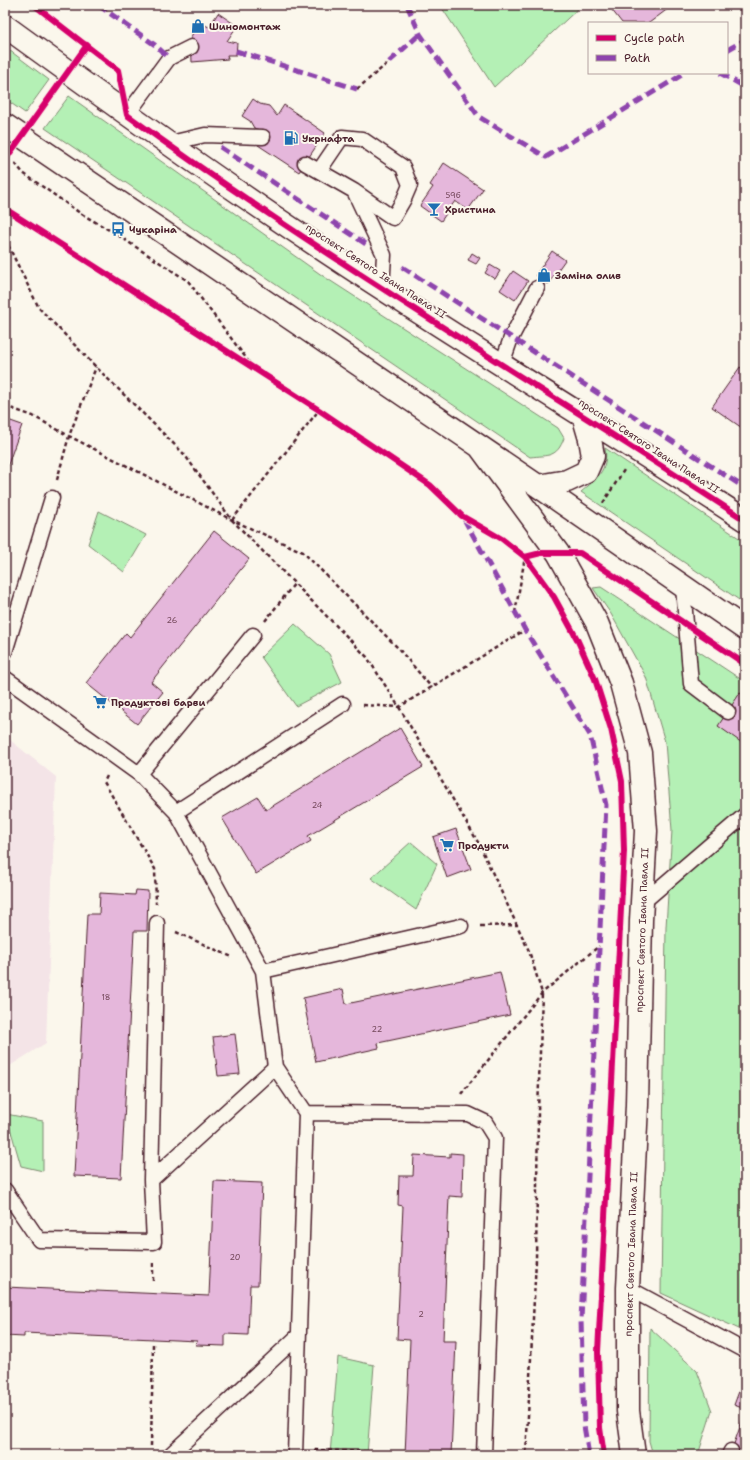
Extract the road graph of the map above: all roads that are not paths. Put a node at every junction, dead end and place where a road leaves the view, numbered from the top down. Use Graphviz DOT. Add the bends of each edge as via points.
graph roads {
  1 [pos="5,26"];
  2 [pos="191,47"];
  3 [pos="127,115"];
  4 [pos="17,134"];
  5 [pos="263,137"];
  6 [pos="166,144"];
  7 [pos="305,163"];
  8 [pos="319,172"];
  9 [pos="354,191"];
  10 [pos="537,288"];
  11 [pos="382,289"];
  12 [pos="502,364"];
  13 [pos="583,415"];
  14 [pos="480,447"];
  15 [pos="538,486"];
  16 [pos="52,498"];
  17 [pos="745,520"];
  18 [pos="683,587"];
  19 [pos="745,629"];
  20 [pos="253,635"];
  21 [pos="5,652"];
  22 [pos="5,678"];
  23 [pos="343,704"];
  24 [pos="728,712"];
  25 [pos="140,774"];
  26 [pos="176,812"];
  27 [pos="745,815"];
  28 [pos="642,903"];
  29 [pos="157,923"];
  30 [pos="461,926"];
  31 [pos="263,971"];
  32 [pos="275,1067"];
  33 [pos="306,1113"];
  34 [pos="151,1180"];
  35 [pos="5,1190"];
  36 [pos="628,1288"];
  37 [pos="298,1337"];
  38 [pos="745,1351"];
  39 [pos="295,1452"];
  40 [pos="170,1455"];
  41 [pos="484,1455"];
  42 [pos="634,1455"];
  1 -- 3 [label="main road, проспект Святого Івана Павла II" via="63,79"];
  2 -- 3 [label="lane" via="169,58"];
  3 -- 6 [label="main road, проспект Святого Івана Павла II"];
  4 -- 14 [label="main road, проспект Святого Івана Павла II"];
  5 -- 6 [label="lane" via="205,135"];
  6 -- 11 [label="main road, проспект Святого Івана Павла II"];
  7 -- 8 [label="lane"];
  8 -- 9 [label="lane"];
  8 -- 9 [label="lane" via="342,137 362,139 403,167 410,185 393,218"];
  9 -- 11 [label="lane" via="384,256"];
  10 -- 12 [label="lane" via="511,338"];
  11 -- 12 [label="main road, проспект Святого Івана Павла II"];
  12 -- 13 [label="main road, проспект Святого Івана Павла II"];
  13 -- 15 [label="main road" via="593,456 586,472 567,482"];
  13 -- 17 [label="main road, проспект Святого Івана Павла II"];
  14 -- 15 [label="main road, проспект Святого Івана Павла II"];
  14 -- 28 [label="main road, проспект Святого Івана Павла II" via="558,553 598,623 621,682 640,753 646,831"];
  15 -- 18 [label="main road, проспект Святого Івана Павла II"];
  16 -- 21 [label="lane"];
  18 -- 19 [label="main road, проспект Святого Івана Павла II"];
  18 -- 24 [label="lane" via="690,684"];
  20 -- 25 [label="lane"];
  22 -- 25 [label="lane"];
  23 -- 26 [label="lane"];
  25 -- 26 [label="lane"];
  26 -- 31 [label="lane"];
  27 -- 28 [label="lane"];
  28 -- 36 [label="main road, проспект Святого Івана Павла II" via="637,1105"];
  29 -- 34 [label="lane"];
  30 -- 31 [label="lane"];
  31 -- 32 [label="lane"];
  32 -- 33 [label="lane"];
  32 -- 34 [label="lane"];
  33 -- 37 [label="lane"];
  33 -- 41 [label="lane" via="468,1114 485,1122 495,1138"];
  34 -- 35 [label="lane" via="154,1242 39,1240"];
  36 -- 38 [label="lane"];
  36 -- 42 [label="main road, проспект Святого Івана Павла II" via="628,1411"];
  37 -- 39 [label="lane"];
  37 -- 40 [label="lane"];
}
